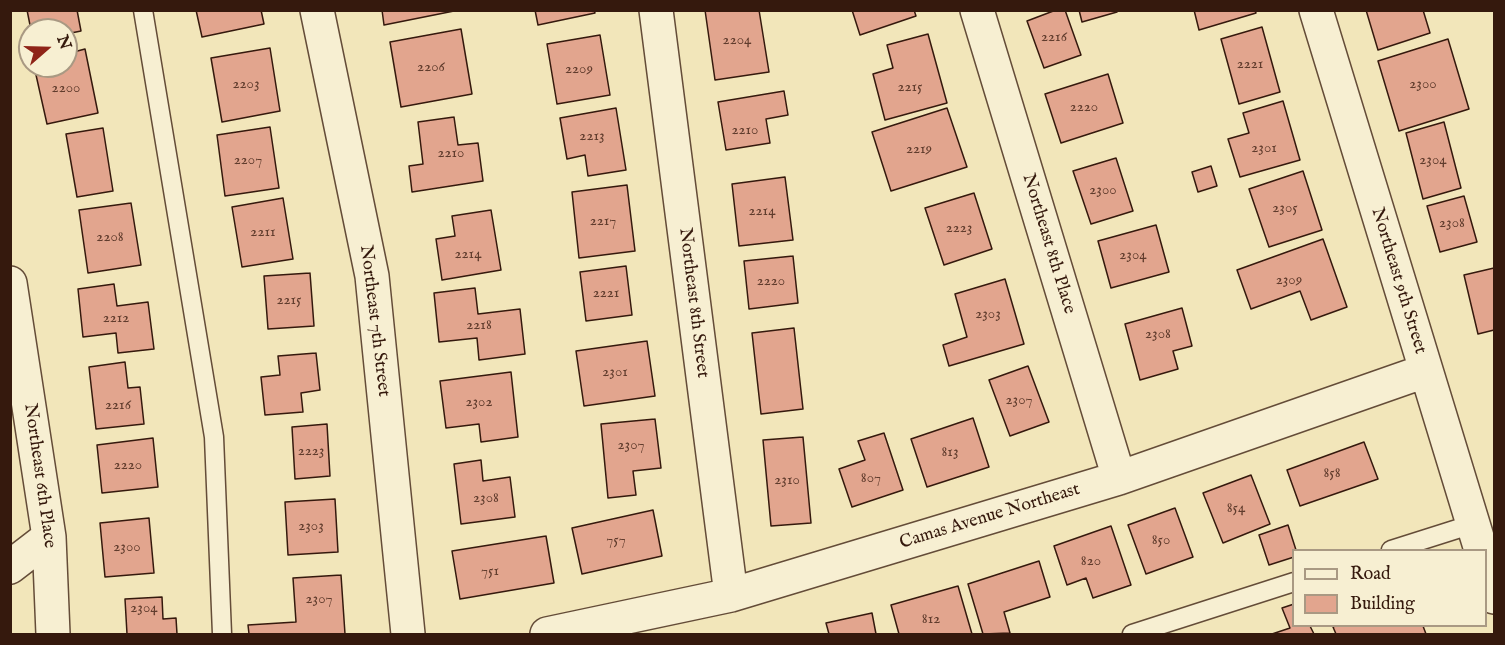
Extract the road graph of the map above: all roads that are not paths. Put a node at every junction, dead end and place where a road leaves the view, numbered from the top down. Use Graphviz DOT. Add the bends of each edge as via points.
graph roads {
  1 [pos="143,10"];
  2 [pos="317,10"];
  3 [pos="656,10"];
  4 [pos="977,10"];
  5 [pos="1316,10"];
  6 [pos="10,283"];
  7 [pos="1425,371"];
  8 [pos="1119,478"];
  9 [pos="49,537"];
  10 [pos="1477,537"];
  11 [pos="1398,549"];
  12 [pos="10,567"];
  13 [pos="1487,573"];
  14 [pos="1292,582"];
  15 [pos="731,595"];
  16 [pos="1494,597"];
  17 [pos="53,634"];
  18 [pos="222,634"];
  19 [pos="408,634"];
  20 [pos="546,634"];
  21 [pos="1132,634"];
  1 -- 18 [label="lane" via="214,436"];
  2 -- 19 [label="street, Northeast 7th Street" via="372,276"];
  3 -- 15 [label="street, Northeast 8th Street"];
  4 -- 8 [label="street, Northeast 8th Place"];
  5 -- 7 [label="street, Northeast 9th Street"];
  6 -- 9 [label="street, Northeast 6th Place"];
  7 -- 8 [label="street, Camas Avenue Northeast"];
  7 -- 10 [label="street, Northeast 9th Street"];
  8 -- 15 [label="street, Camas Avenue Northeast"];
  9 -- 12 [label="street"];
  9 -- 17 [label="street, Northeast 6th Place"];
  10 -- 11 [label="lane"];
  13 -- 16 [label="street"];
  14 -- 21 [label="lane"];
  15 -- 20 [label="street, Camas Avenue Northeast"];
}
